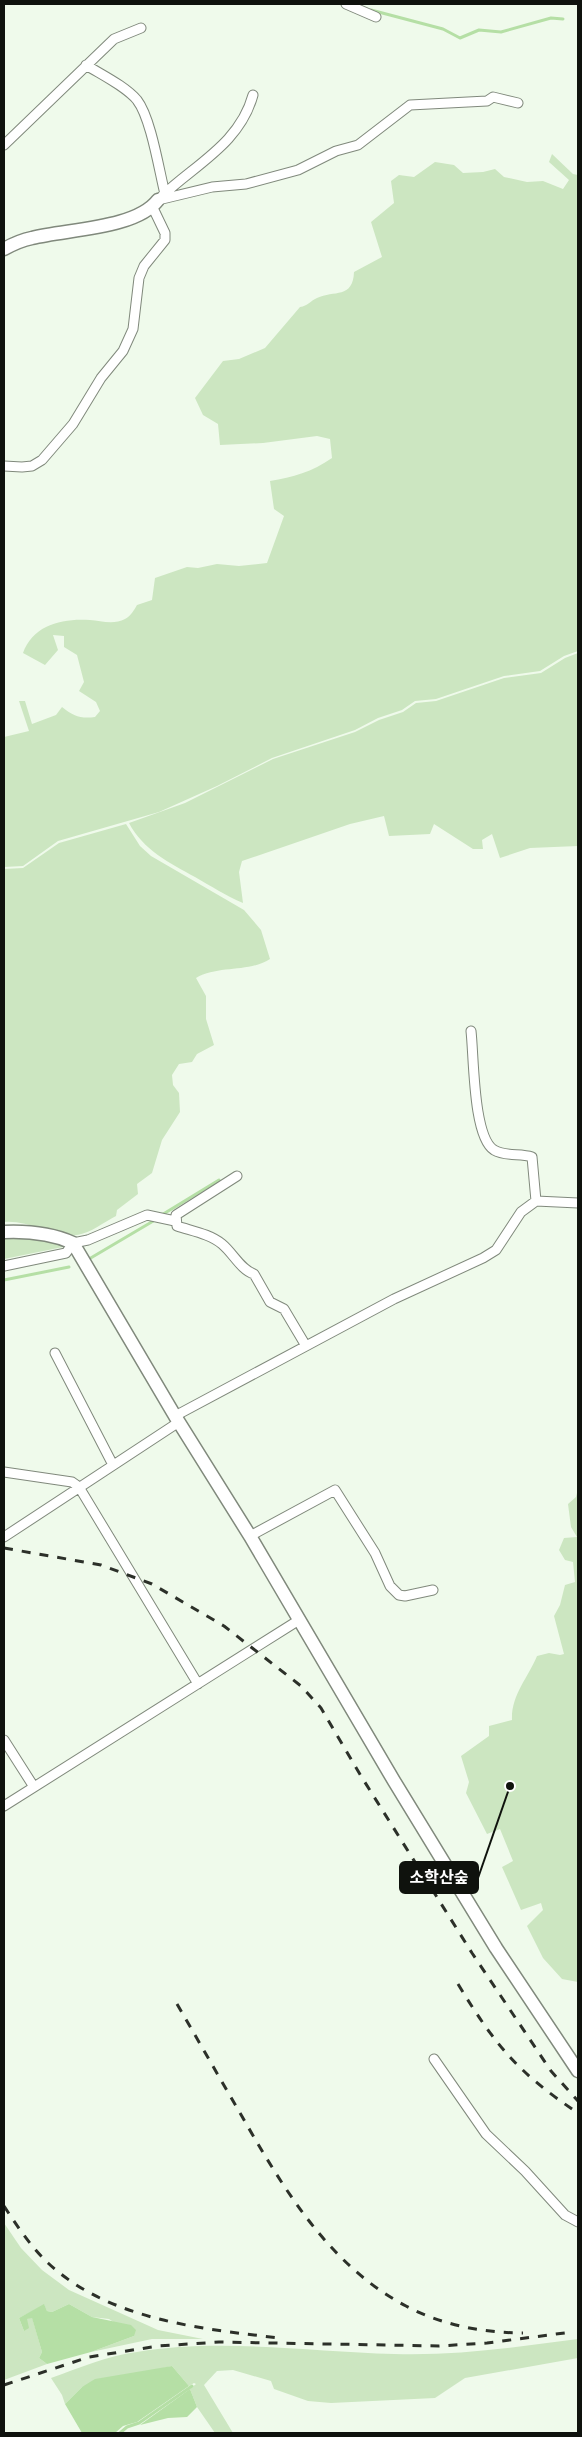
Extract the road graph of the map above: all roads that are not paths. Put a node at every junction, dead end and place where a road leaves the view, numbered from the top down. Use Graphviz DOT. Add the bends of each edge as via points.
graph roads {
  1 [pos="346,4"];
  2 [pos="376,18"];
  3 [pos="141,28"];
  4 [pos="86,65"];
  5 [pos="253,95"];
  6 [pos="518,103"];
  7 [pos="4,145"];
  8 [pos="159,200"];
  9 [pos="4,249"];
  10 [pos="4,466"];
  11 [pos="471,1031"];
  12 [pos="237,1176"];
  13 [pos="536,1202"];
  14 [pos="578,1203"];
  15 [pos="175,1221"];
  16 [pos="4,1232"];
  17 [pos="73,1243"];
  18 [pos="4,1266"];
  19 [pos="306,1346"];
  20 [pos="55,1352"];
  21 [pos="177,1419"];
  22 [pos="113,1465"];
  23 [pos="4,1472"];
  24 [pos="79,1488"];
  25 [pos="250,1536"];
  26 [pos="4,1537"];
  27 [pos="433,1590"];
  28 [pos="299,1620"];
  29 [pos="198,1684"];
  30 [pos="4,1740"];
  31 [pos="34,1787"];
  32 [pos="4,1806"];
  33 [pos="434,2059"];
  34 [pos="578,2071"];
  35 [pos="578,2222"];
  1 -- 2 [label="street"];
  3 -- 4 [label="street" via="114,38"];
  4 -- 7 [label="street"];
  4 -- 8 [label="street" via="132,95 140,105 146,119"];
  5 -- 8 [label="street" via="228,140"];
  6 -- 8 [label="street" via="493,97 487,101 410,105 358,145 336,150 298,170 246,184 212,187"];
  8 -- 9 [label="street" via="121,221 33,238"];
  8 -- 10 [label="street" via="165,240 144,266 139,278 133,329 123,351 101,378 72,424 42,460 22,468"];
  11 -- 13 [label="street" via="483,1135 488,1145 502,1153 532,1156"];
  12 -- 15 [label="street" via="176,1214"];
  13 -- 14 [label="street"];
  13 -- 19 [label="street" via="521,1212 505,1240 490,1254 394,1299"];
  15 -- 17 [label="street" via="147,1215 88,1240"];
  15 -- 19 [label="street" via="177,1226 220,1242 254,1274 270,1302 284,1309"];
  16 -- 17 [label="street" via="27,1232"];
  17 -- 18 [label="street" via="66,1253"];
  17 -- 21 [label="street"];
  19 -- 21 [label="street"];
  20 -- 22 [label="street"];
  21 -- 22 [label="street"];
  21 -- 25 [label="street"];
  22 -- 24 [label="street"];
  23 -- 24 [label="street" via="72,1482"];
  24 -- 26 [label="street"];
  24 -- 29 [label="street"];
  25 -- 27 [label="street" via="335,1490 375,1553 390,1586 405,1596"];
  25 -- 28 [label="street"];
  28 -- 29 [label="street"];
  28 -- 34 [label="street" via="496,1948"];
  29 -- 31 [label="street"];
  30 -- 31 [label="street"];
  31 -- 32 [label="street"];
  33 -- 35 [label="street" via="486,2134 565,2215"];
}
